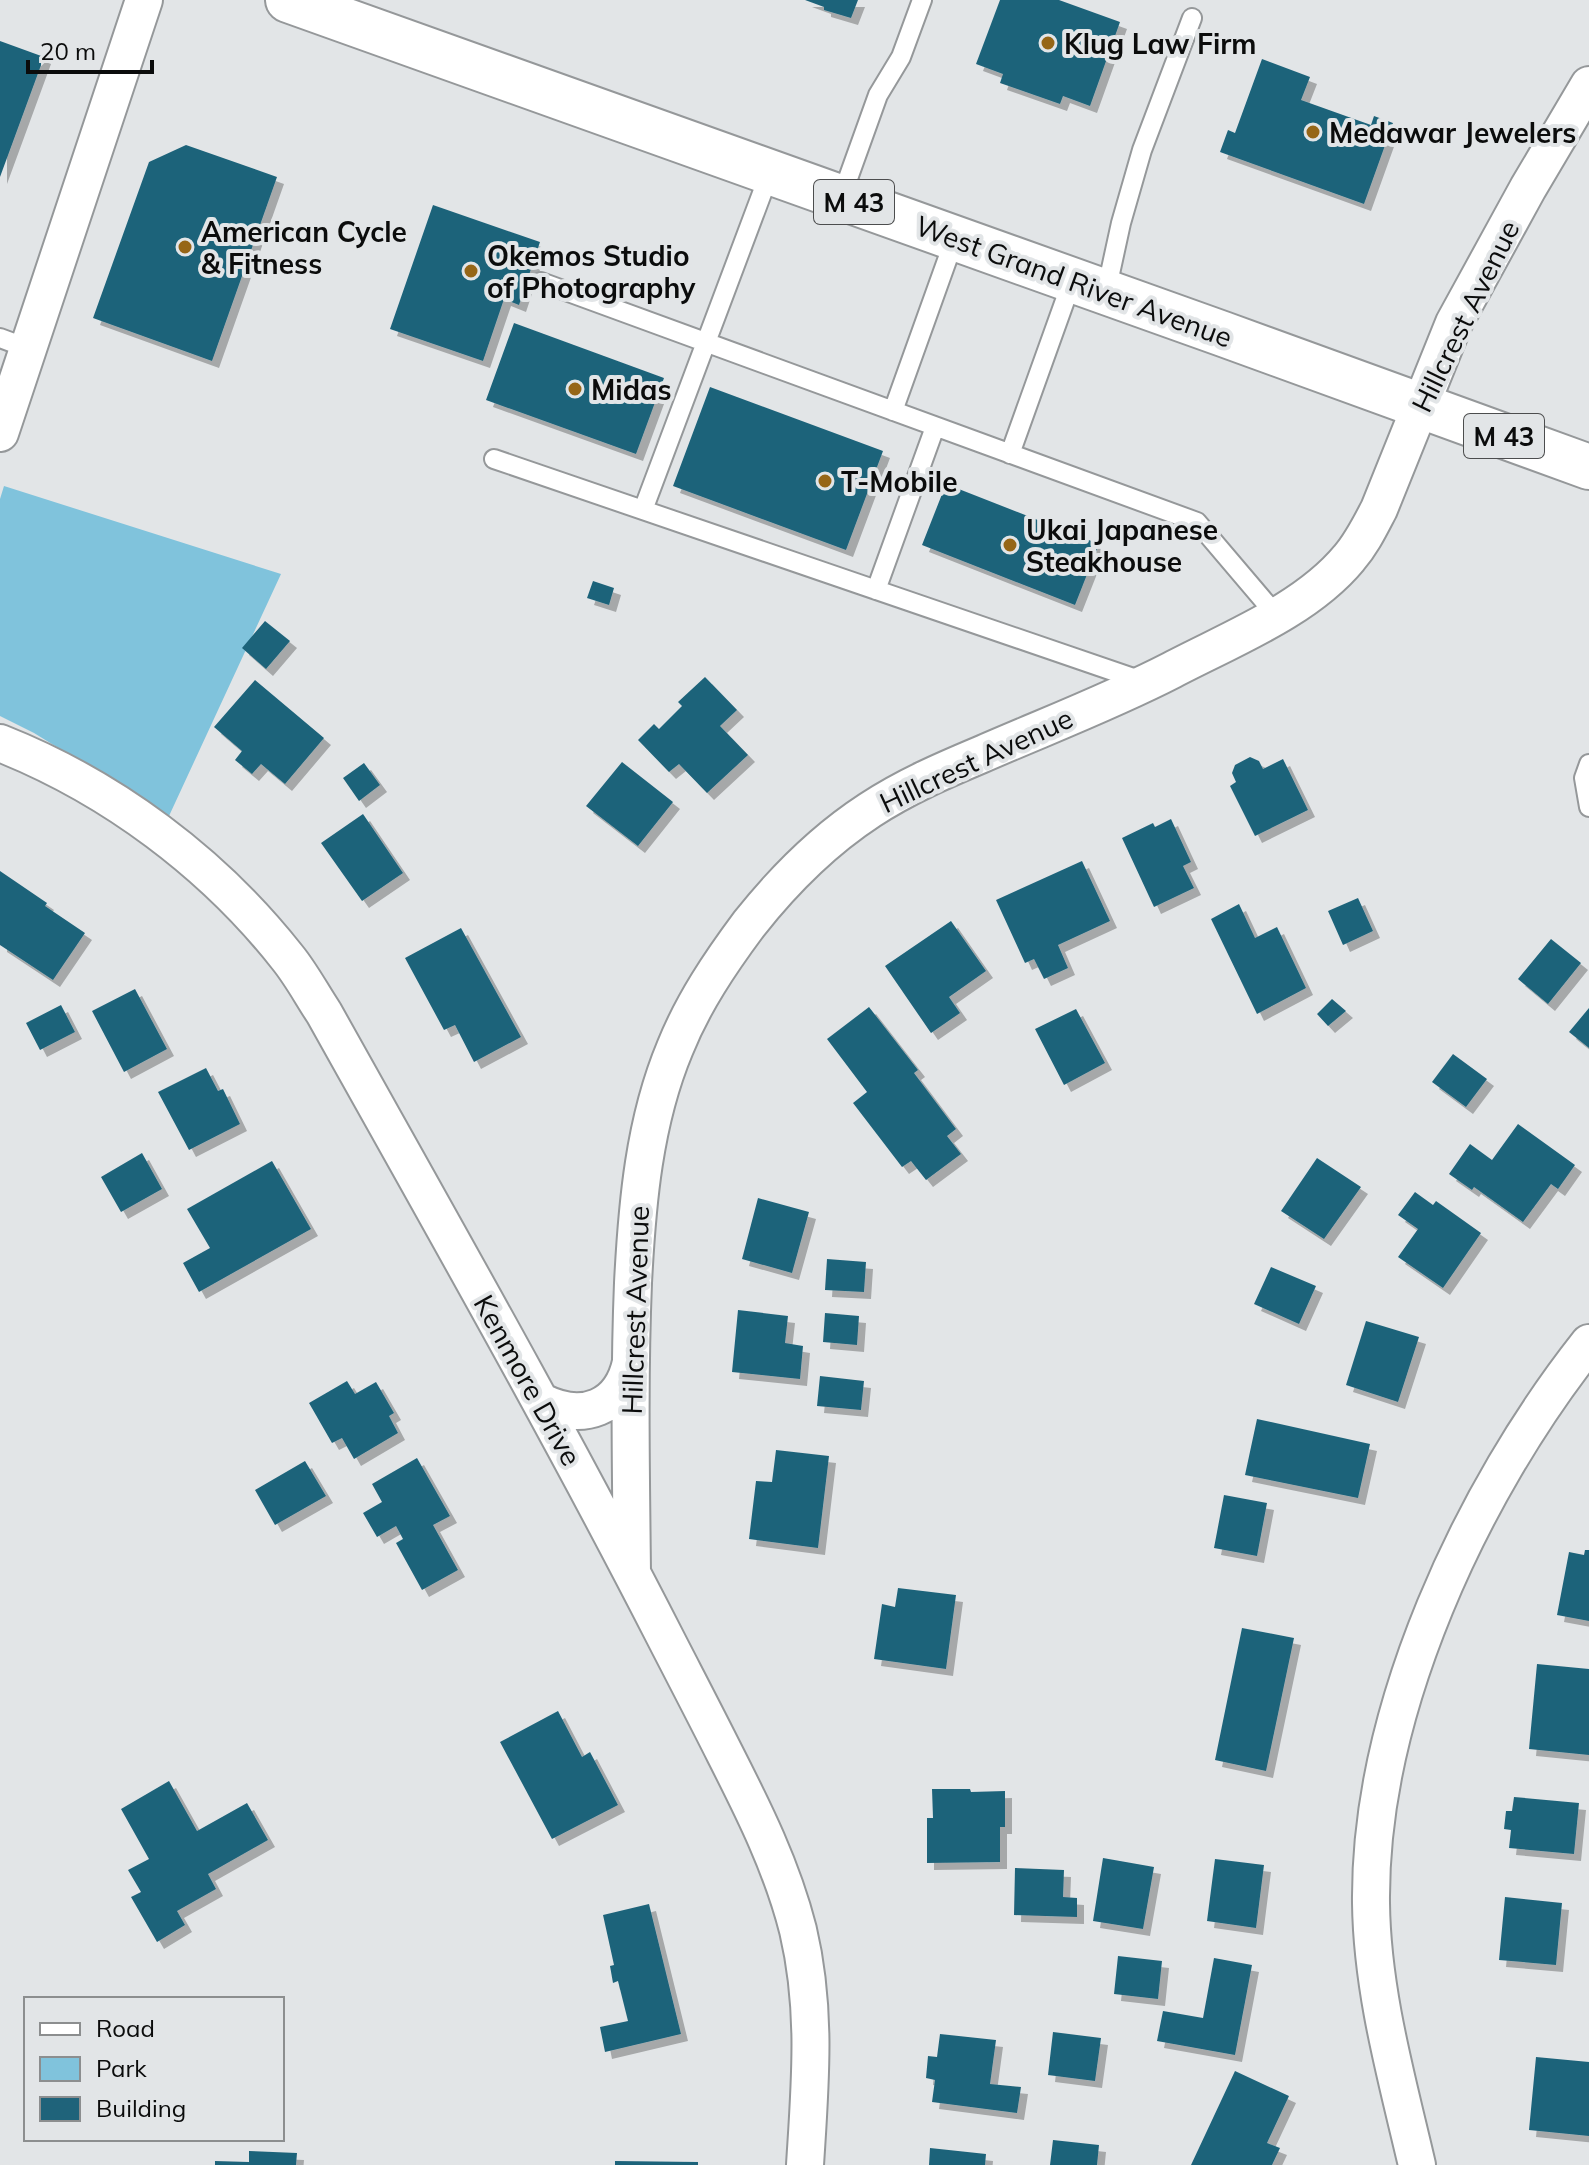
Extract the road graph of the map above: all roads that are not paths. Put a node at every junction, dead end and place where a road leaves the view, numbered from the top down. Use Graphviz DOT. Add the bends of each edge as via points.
graph roads {
  1 [pos="144,0"];
  2 [pos="288,0"];
  3 [pos="922,0"];
  4 [pos="1192,18"];
  5 [pos="1589,85"];
  6 [pos="770,172"];
  7 [pos="841,198"];
  8 [pos="955,238"];
  9 [pos="541,282"];
  10 [pos="1089,286"];
  11 [pos="14,343"];
  12 [pos="706,343"];
  13 [pos="1420,405"];
  14 [pos="893,411"];
  15 [pos="935,427"];
  16 [pos="0,433"];
  17 [pos="1010,454"];
  18 [pos="494,459"];
  19 [pos="1589,467"];
  20 [pos="643,510"];
  21 [pos="876,590"];
  22 [pos="1276,615"];
  23 [pos="1148,683"];
  24 [pos="0,743"];
  25 [pos="1589,764"];
  26 [pos="1589,807"];
  27 [pos="1589,1343"];
  28 [pos="630,1348"];
  29 [pos="542,1402"];
  30 [pos="632,1573"];
  31 [pos="805,2165"];
  32 [pos="1417,2165"];
  1 -- 11 [label="street"];
  2 -- 6 [label="main road, West Grand River Avenue / M 43"];
  3 -- 7 [label="lane" via="901,57 878,95"];
  4 -- 10 [label="lane" via="1142,150 1121,223"];
  5 -- 13 [label="street, Hillcrest Avenue" via="1454,323"];
  6 -- 7 [label="main road, West Grand River Avenue / M 43"];
  6 -- 12 [label="lane"];
  7 -- 8 [label="main road, West Grand River Avenue / M 43"];
  8 -- 10 [label="main road, West Grand River Avenue / M 43"];
  8 -- 14 [label="lane"];
  9 -- 12 [label="lane"];
  10 -- 13 [label="main road, West Grand River Avenue / M 43"];
  10 -- 17 [label="lane"];
  11 -- 16 [label="street"];
  12 -- 14 [label="lane"];
  12 -- 20 [label="lane"];
  13 -- 19 [label="main road, West Grand River Avenue / M 43"];
  13 -- 22 [label="street, Hillcrest Avenue" via="1365,537 1328,580"];
  14 -- 15 [label="lane"];
  15 -- 17 [label="lane"];
  15 -- 21 [label="lane"];
  17 -- 22 [label="lane" via="1197,522"];
  18 -- 20 [label="lane"];
  20 -- 21 [label="lane"];
  21 -- 23 [label="lane"];
  22 -- 23 [label="street, Hillcrest Avenue"];
  23 -- 28 [label="street, Hillcrest Avenue" via="930,776 868,811 824,844 760,910 690,1014 661,1087 641,1179"];
  24 -- 29 [label="street, Kenmore Drive" via="96,790 161,834 245,909 288,958"];
  25 -- 26 [label="lane" via="1584,778"];
  27 -- 32 [label="street" via="1540,1411 1470,1531 1436,1605 1390,1742 1377,1806 1371,1904 1374,1958"];
  28 -- 29 [label="street" via="626,1379 606,1403 575,1412"];
  28 -- 30 [label="street, Hillcrest Avenue"];
  29 -- 30 [label="street, Kenmore Drive"];
  30 -- 31 [label="street, Kenmore Drive" via="762,1826 790,1904 812,2023"];
}
